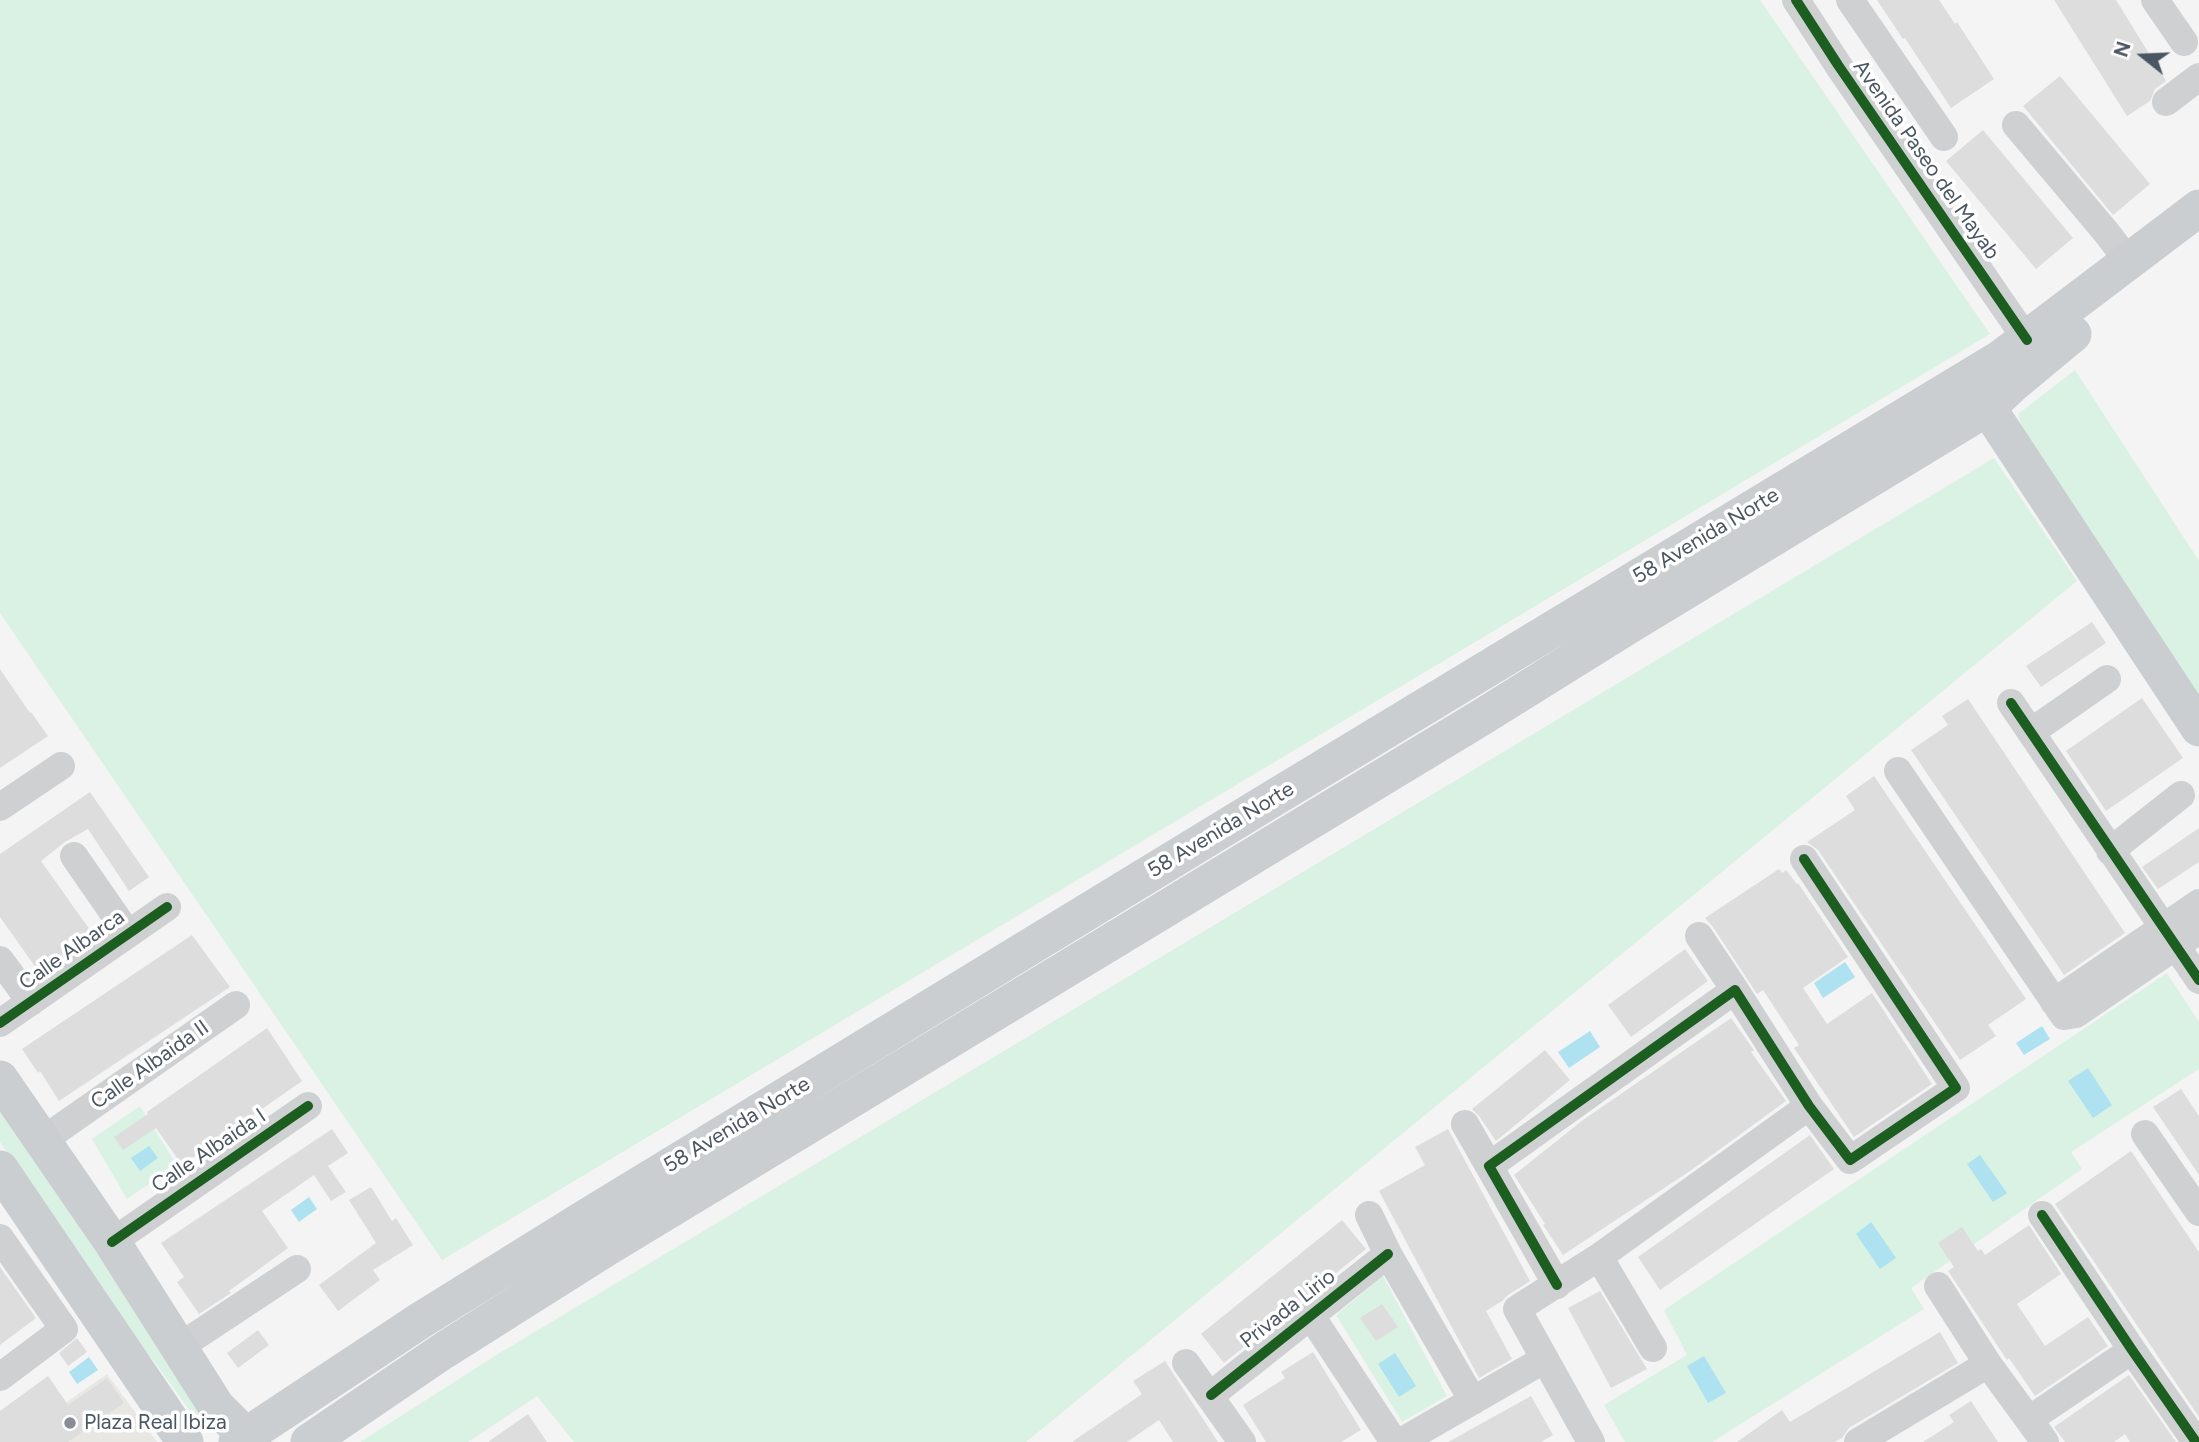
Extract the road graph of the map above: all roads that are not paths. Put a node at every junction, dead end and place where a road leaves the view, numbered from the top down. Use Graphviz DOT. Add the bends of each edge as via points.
graph roads {
  1 [pos="1796,0"];
  2 [pos="1850,0"];
  3 [pos="2155,0"];
  4 [pos="2184,42"];
  5 [pos="2199,77"];
  6 [pos="2166,102"];
  7 [pos="2016,125"];
  8 [pos="1944,137"];
  9 [pos="2199,208"];
  10 [pos="2199,235"];
  11 [pos="2129,262"];
  12 [pos="2026,340"];
  13 [pos="1978,393"];
  14 [pos="1612,592"];
  15 [pos="1631,624"];
  16 [pos="2106,679"];
  17 [pos="2011,704"];
  18 [pos="2199,728"];
  19 [pos="2031,732"];
  20 [pos="61,766"];
  21 [pos="1898,771"];
  22 [pos="2181,795"];
  23 [pos="1277,796"];
  24 [pos="0,807"];
  25 [pos="1296,829"];
  26 [pos="2110,850"];
  27 [pos="74,856"];
  28 [pos="1804,859"];
  29 [pos="2199,903"];
  30 [pos="167,907"];
  31 [pos="128,934"];
  32 [pos="2180,934"];
  33 [pos="1699,936"];
  34 [pos="0,960"];
  35 [pos="2199,980"];
  36 [pos="1735,990"];
  37 [pos="941,1001"];
  38 [pos="31,1003"];
  39 [pos="236,1005"];
  40 [pos="0,1023"];
  41 [pos="963,1033"];
  42 [pos="0,1079"];
  43 [pos="1809,1105"];
  44 [pos="308,1106"];
  45 [pos="1465,1124"];
  46 [pos="53,1133"];
  47 [pos="2146,1134"];
  48 [pos="1489,1166"];
  49 [pos="0,1169"];
  50 [pos="2199,1212"];
  51 [pos="1369,1214"];
  52 [pos="2042,1215"];
  53 [pos="587,1217"];
  54 [pos="10,1227"];
  55 [pos="121,1234"];
  56 [pos="606,1248"];
  57 [pos="1388,1254"];
  58 [pos="1600,1257"];
  59 [pos="298,1269"];
  60 [pos="1557,1286"];
  61 [pos="1938,1286"];
  62 [pos="1311,1316"];
  63 [pos="179,1348"];
  64 [pos="1653,1348"];
  65 [pos="2132,1350"];
  66 [pos="1186,1363"];
  67 [pos="1988,1364"];
  68 [pos="1534,1365"];
  69 [pos="0,1377"];
  70 [pos="1211,1395"];
  71 [pos="1473,1401"];
  72 [pos="2038,1431"];
  73 [pos="243,1440"];
  74 [pos="185,1442"];
  75 [pos="309,1442"];
  76 [pos="1242,1442"];
  77 [pos="1394,1442"];
  78 [pos="1401,1442"];
  79 [pos="1591,1442"];
  80 [pos="1858,1442"];
  81 [pos="2196,1442"];
  1 -- 12 [label="street, Avenida Paseo del Mayab"];
  2 -- 8 [label="street"];
  3 -- 4 [label="street"];
  5 -- 6 [label="street"];
  7 -- 11 [label="street"];
  9 -- 11 [label="main road, 58 Avenida Norte"];
  10 -- 13 [label="main road" via="2014,383"];
  11 -- 12 [label="main road, 58 Avenida Norte"];
  12 -- 13 [label="main road, 58 Avenida Norte"];
  13 -- 14 [label="main road, 58 Avenida Norte"];
  13 -- 15 [label="main road, 58 Avenida Norte"];
  13 -- 18 [label="main road"];
  14 -- 15 [label="main road"];
  14 -- 23 [label="main road, 58 Avenida Norte"];
  15 -- 25 [label="main road, 58 Avenida Norte"];
  16 -- 19 [label="street"];
  17 -- 19 [label="street"];
  19 -- 26 [label="street"];
  20 -- 24 [label="street"];
  21 -- 32 [label="street" via="2054,1002"];
  22 -- 26 [label="street"];
  23 -- 25 [label="main road"];
  23 -- 37 [label="main road, 58 Avenida Norte"];
  25 -- 41 [label="main road, 58 Avenida Norte"];
  26 -- 32 [label="street"];
  27 -- 31 [label="street, Calle Albarca"];
  28 -- 43 [label="street" via="1956,1088 1850,1160"];
  29 -- 32 [label="street"];
  30 -- 31 [label="street, Calle Albarca"];
  31 -- 38 [label="street, Calle Albarca"];
  32 -- 35 [label="street"];
  33 -- 36 [label="street"];
  34 -- 38 [label="street, Calle Albarca"];
  36 -- 43 [label="street"];
  36 -- 48 [label="street"];
  37 -- 41 [label="main road"];
  37 -- 53 [label="main road, 58 Avenida Norte"];
  38 -- 40 [label="street, Calle Albarca"];
  39 -- 46 [label="street, Calle Albaida II"];
  41 -- 56 [label="main road, 58 Avenida Norte"];
  42 -- 46 [label="main road"];
  43 -- 58 [label="street"];
  44 -- 55 [label="street, Calle Albaida I"];
  45 -- 48 [label="street"];
  46 -- 55 [label="main road"];
  47 -- 50 [label="street"];
  48 -- 60 [label="street"];
  49 -- 54 [label="main road"];
  51 -- 57 [label="street"];
  52 -- 65 [label="street"];
  53 -- 56 [label="main road"];
  53 -- 73 [label="main road, 58 Avenida Norte" via="421,1320"];
  54 -- 69 [label="street" via="64,1329"];
  54 -- 74 [label="main road"];
  55 -- 63 [label="main road"];
  56 -- 75 [label="main road, 58 Avenida Norte"];
  57 -- 62 [label="street, Privada Lirio"];
  57 -- 71 [label="street"];
  58 -- 60 [label="street"];
  58 -- 64 [label="street"];
  59 -- 63 [label="street"];
  60 -- 68 [label="street" via="1517,1309 1530,1332"];
  61 -- 67 [label="street"];
  62 -- 70 [label="street, Privada Lirio"];
  62 -- 77 [label="street, Privada Lirio"];
  63 -- 73 [label="main road"];
  65 -- 72 [label="street"];
  65 -- 81 [label="street"];
  66 -- 70 [label="street"];
  67 -- 72 [label="street"];
  67 -- 80 [label="street"];
  68 -- 71 [label="street"];
  68 -- 79 [label="street"];
  70 -- 76 [label="street"];
  71 -- 78 [label="street"];
}
